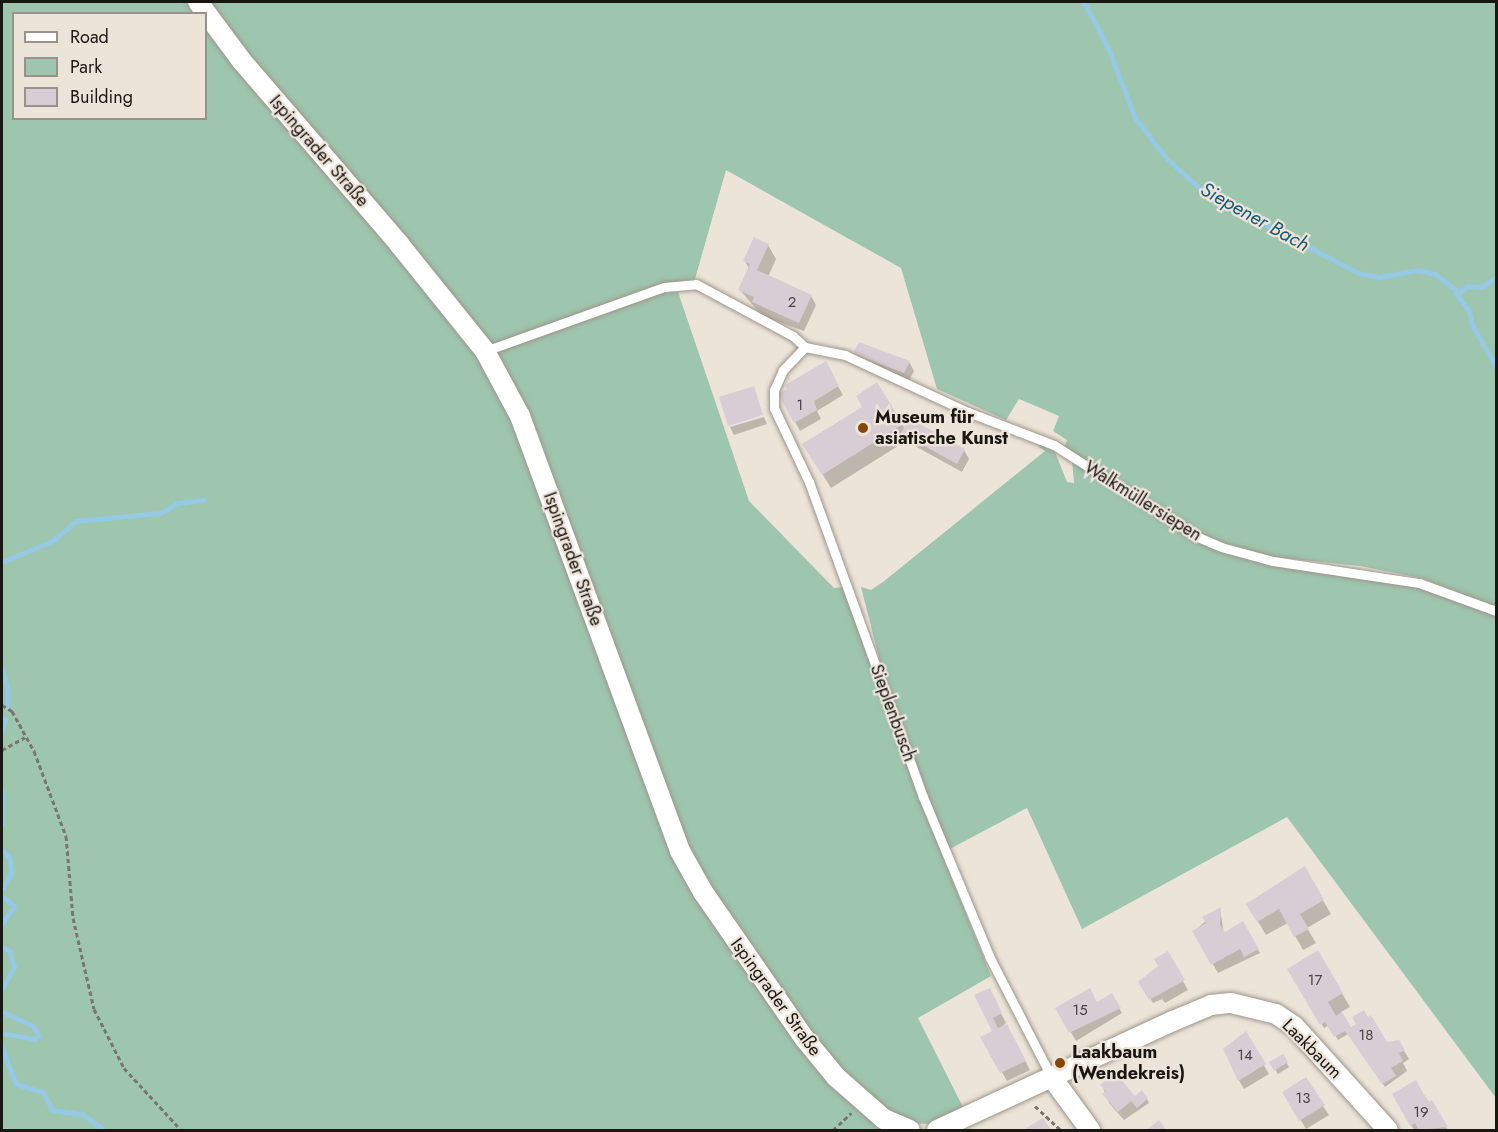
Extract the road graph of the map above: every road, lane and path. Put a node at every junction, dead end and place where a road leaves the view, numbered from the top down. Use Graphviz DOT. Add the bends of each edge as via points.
graph roads {
  1 [pos="207,14"];
  2 [pos="805,347"];
  3 [pos="484,351"];
  4 [pos="1497,611"];
  5 [pos="2,705"];
  6 [pos="25,736"];
  7 [pos="2,750"];
  8 [pos="1053,1079"];
  9 [pos="863,1101"];
  10 [pos="181,1131"];
  11 [pos="833,1131"];
  12 [pos="910,1131"];
  13 [pos="937,1131"];
  14 [pos="1090,1131"];
  15 [pos="1388,1131"];
  1 -- 3 [label="street, Ispingrader Straße" via="240,60 399,244"];
  2 -- 3 [label="lane" via="794,336 696,284 664,287"];
  2 -- 4 [label="lane, Walkmüllersiepen" via="845,355 975,415 1054,445 1198,537 1221,547 1273,561 1419,583"];
  2 -- 8 [label="lane, Sieplenbusch" via="783,370 774,390 774,408 809,482 923,797 985,948"];
  3 -- 9 [label="street, Ispingrader Straße" via="520,416 680,851 718,917 804,1038 836,1077"];
  5 -- 6 [label="path" via="12,711"];
  6 -- 7 [label="path"];
  6 -- 10 [label="path" via="66,836 73,918 94,1009 124,1068"];
  8 -- 13 [label="street"];
  8 -- 14 [label="street"];
  8 -- 15 [label="street, Laakbaum" via="1211,1005 1250,1005 1276,1014 1294,1026"];
  9 -- 11 [label="path"];
  9 -- 12 [label="street, Ispingrader Straße" via="884,1119"];
}
